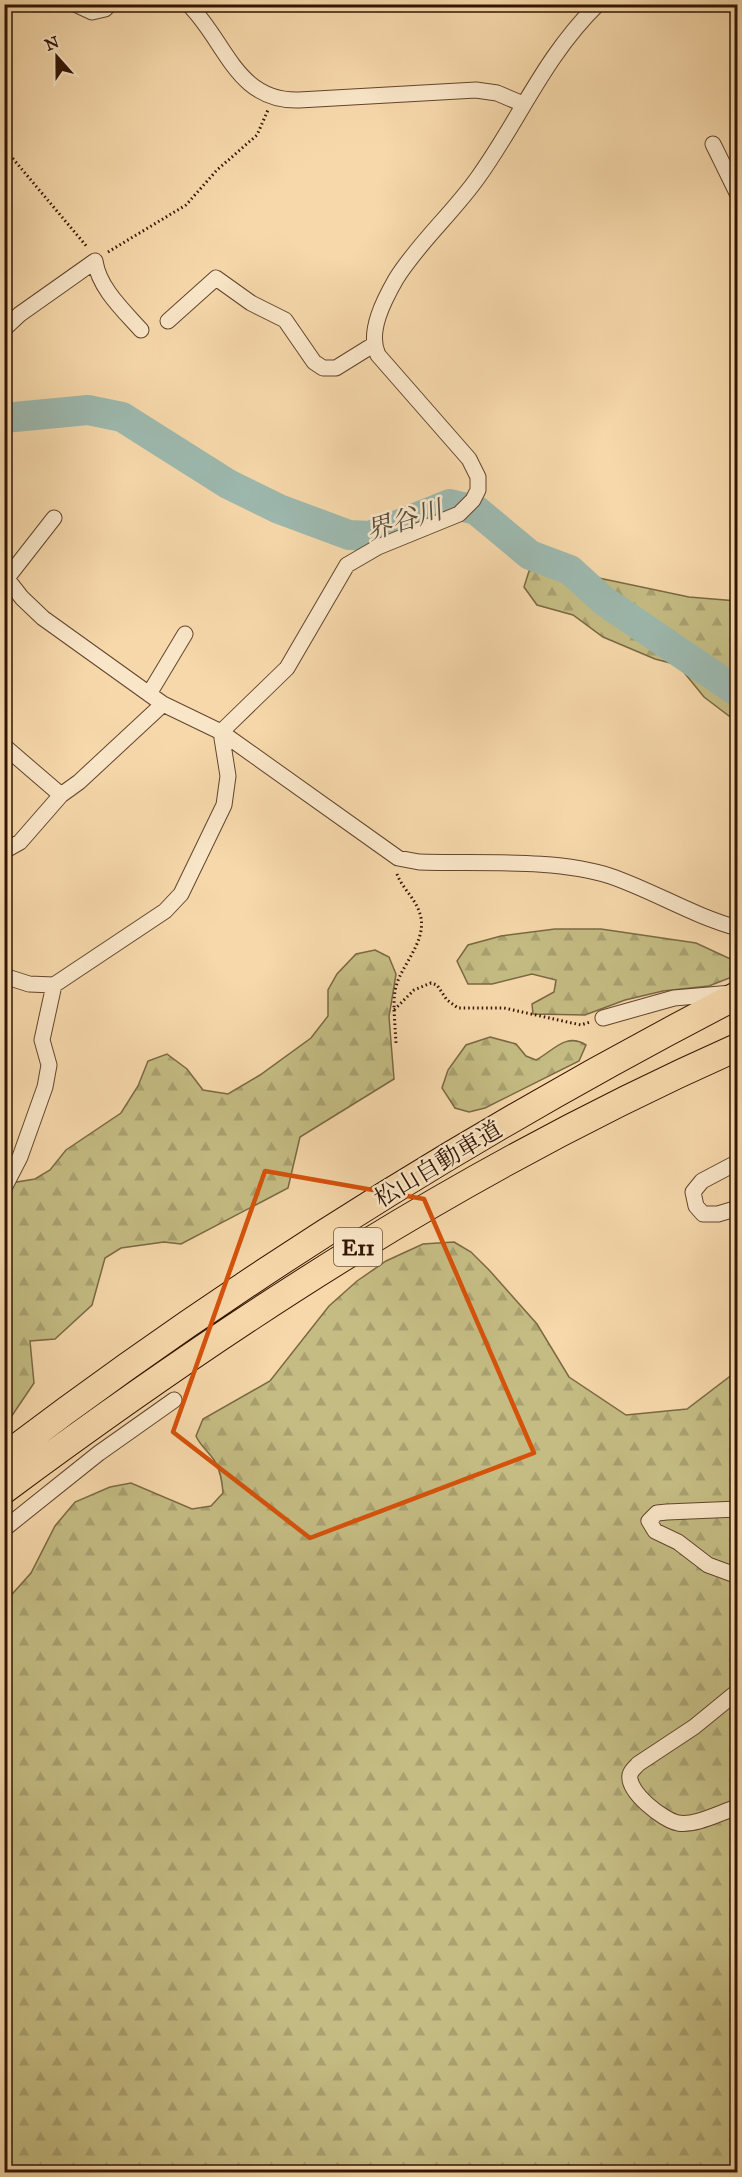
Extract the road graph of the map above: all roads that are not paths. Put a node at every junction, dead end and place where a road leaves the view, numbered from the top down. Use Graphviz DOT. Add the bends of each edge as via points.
graph roads {
  1 [pos="75,4"];
  2 [pos="110,4"];
  3 [pos="188,4"];
  4 [pos="598,4"];
  5 [pos="523,104"];
  6 [pos="713,144"];
  7 [pos="738,195"];
  8 [pos="168,321"];
  9 [pos="4,329"];
  10 [pos="141,330"];
  11 [pos="373,345"];
  12 [pos="54,518"];
  13 [pos="6,579"];
  14 [pos="185,634"];
  15 [pos="149,694"];
  16 [pos="163,704"];
  17 [pos="221,732"];
  18 [pos="4,747"];
  19 [pos="60,795"];
  20 [pos="4,851"];
  21 [pos="738,928"];
  22 [pos="4,976"];
  23 [pos="54,985"];
  24 [pos="738,994"];
  25 [pos="603,1018"];
  26 [pos="738,1047"];
  27 [pos="738,1162"];
  28 [pos="4,1188"];
  29 [pos="738,1208"];
  30 [pos="174,1400"];
  31 [pos="4,1457"];
  32 [pos="4,1490"];
  33 [pos="738,1509"];
  34 [pos="4,1529"];
  35 [pos="738,1575"];
  36 [pos="738,1691"];
  37 [pos="738,1806"];
  1 -- 2 [label="street" via="92,12"];
  3 -- 5 [label="street" via="236,70 256,90 273,98 299,100 476,90 497,93"];
  4 -- 5 [label="street" via="553,55"];
  5 -- 11 [label="street" via="479,177 396,280 376,326"];
  6 -- 7 [label="street"];
  8 -- 11 [label="street" via="216,278 250,303 285,320 314,362 323,368 336,368"];
  9 -- 10 [label="street" via="95,261 96,271 112,297"];
  11 -- 17 [label="street" via="469,459 478,477 478,490 459,514 378,547 347,565 287,668"];
  12 -- 13 [label="street"];
  13 -- 15 [label="street" via="43,618"];
  14 -- 15 [label="street"];
  15 -- 16 [label="street"];
  16 -- 17 [label="street"];
  16 -- 19 [label="street" via="79,783"];
  17 -- 21 [label="street" via="398,858 577,868 610,876 708,920"];
  17 -- 23 [label="street" via="228,776 224,805 181,894 165,911"];
  18 -- 19 [label="street"];
  19 -- 20 [label="street" via="20,842"];
  22 -- 23 [label="street" via="28,984"];
  23 -- 28 [label="street" via="42,1040 49,1065 45,1087 20,1157"];
  24 -- 25 [label="street" via="674,998"];
  24 -- 31 [label="highway, 松山自動車道 / E11" via="563,1089 320,1235"];
  26 -- 32 [label="highway, 松山自動車道 / E11" via="523,1151 338,1259 130,1396"];
  27 -- 29 [label="street" via="702,1181 693,1192 696,1206 703,1214"];
  30 -- 34 [label="street" via="99,1453"];
  33 -- 35 [label="street" via="657,1513 649,1521 655,1531 678,1542 708,1565"];
  36 -- 37 [label="street" via="694,1727 638,1764 629,1778 655,1811 677,1823"];
}
